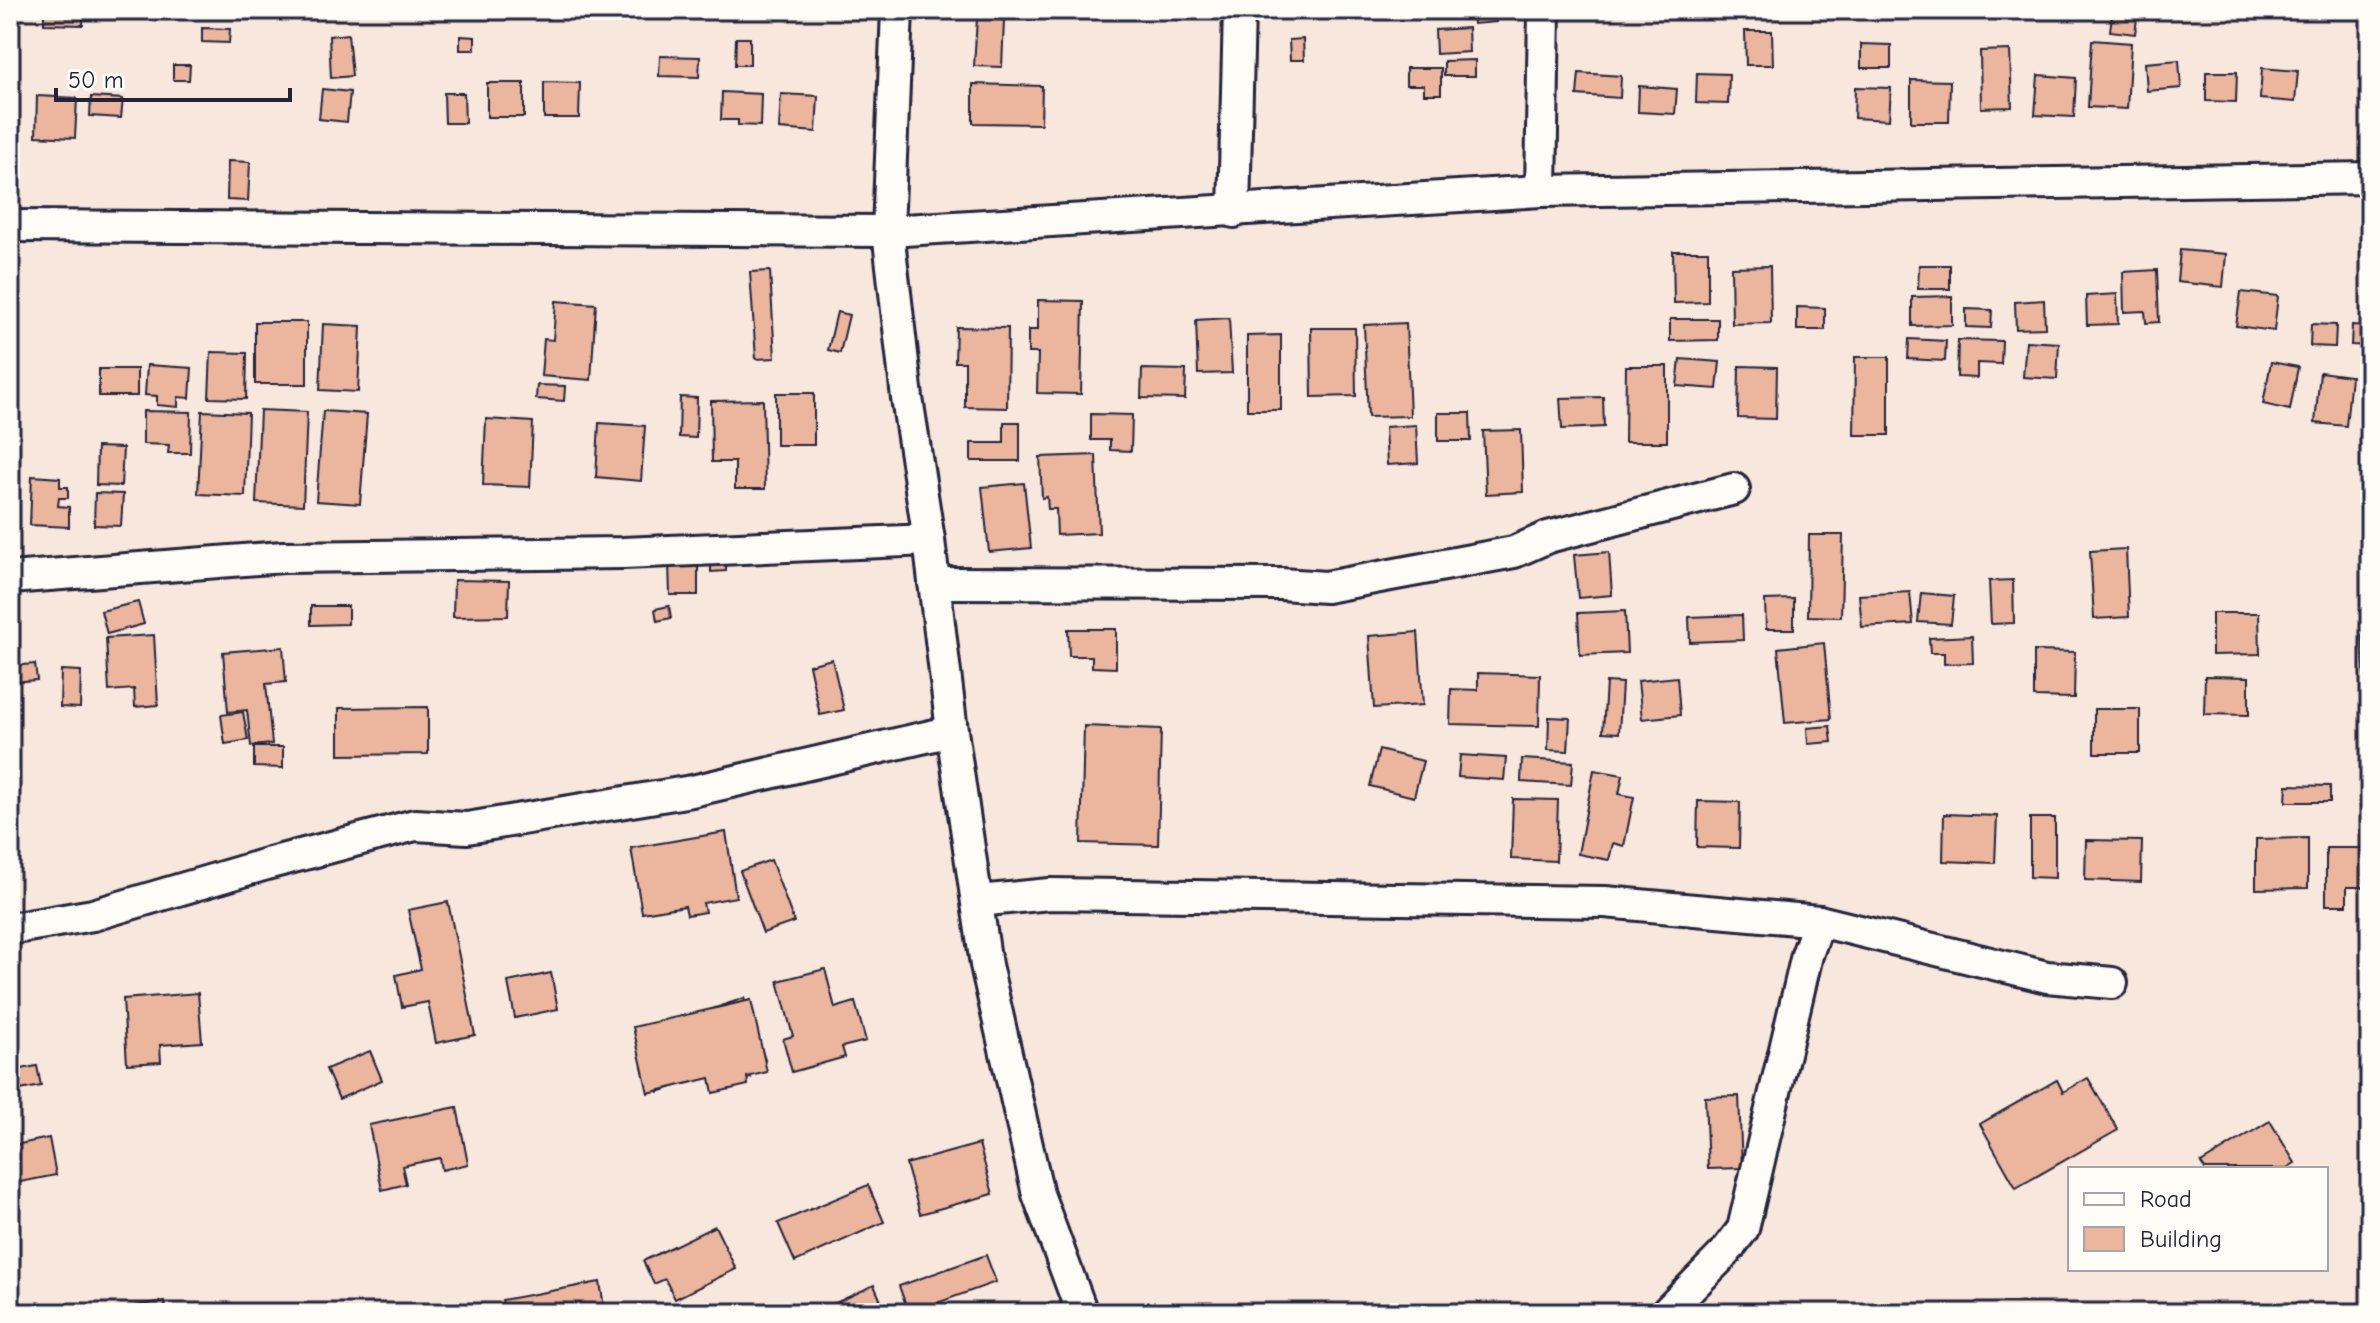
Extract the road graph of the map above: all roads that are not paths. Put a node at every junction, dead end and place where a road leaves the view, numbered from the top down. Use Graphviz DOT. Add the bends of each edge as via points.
graph roads {
  1 [pos="897,10"];
  2 [pos="1239,10"];
  3 [pos="1544,10"];
  4 [pos="2370,178"];
  5 [pos="1541,191"];
  6 [pos="1234,212"];
  7 [pos="10,226"];
  8 [pos="888,231"];
  9 [pos="1734,489"];
  10 [pos="929,540"];
  11 [pos="10,578"];
  12 [pos="934,583"];
  13 [pos="952,731"];
  14 [pos="978,901"];
  15 [pos="1819,921"];
  16 [pos="10,929"];
  17 [pos="2112,983"];
  18 [pos="1082,1313"];
  19 [pos="1666,1313"];
  1 -- 8 [label="street"];
  2 -- 6 [label="street"];
  3 -- 5 [label="street"];
  4 -- 5 [label="street"];
  5 -- 6 [label="street"];
  6 -- 8 [label="street"];
  7 -- 8 [label="street"];
  8 -- 10 [label="street"];
  9 -- 12 [label="street" via="1548,537 1514,552 1326,587"];
  10 -- 11 [label="street" via="623,553 283,557"];
  10 -- 12 [label="street"];
  12 -- 13 [label="street"];
  13 -- 14 [label="street"];
  13 -- 16 [label="street" via="692,791 467,828 415,825 93,915"];
  14 -- 15 [label="street" via="1050,894 1605,902"];
  14 -- 18 [label="street" via="986,965 1038,1194"];
  15 -- 17 [label="street" via="2047,977"];
  15 -- 19 [label="street" via="1743,1229"];
}
